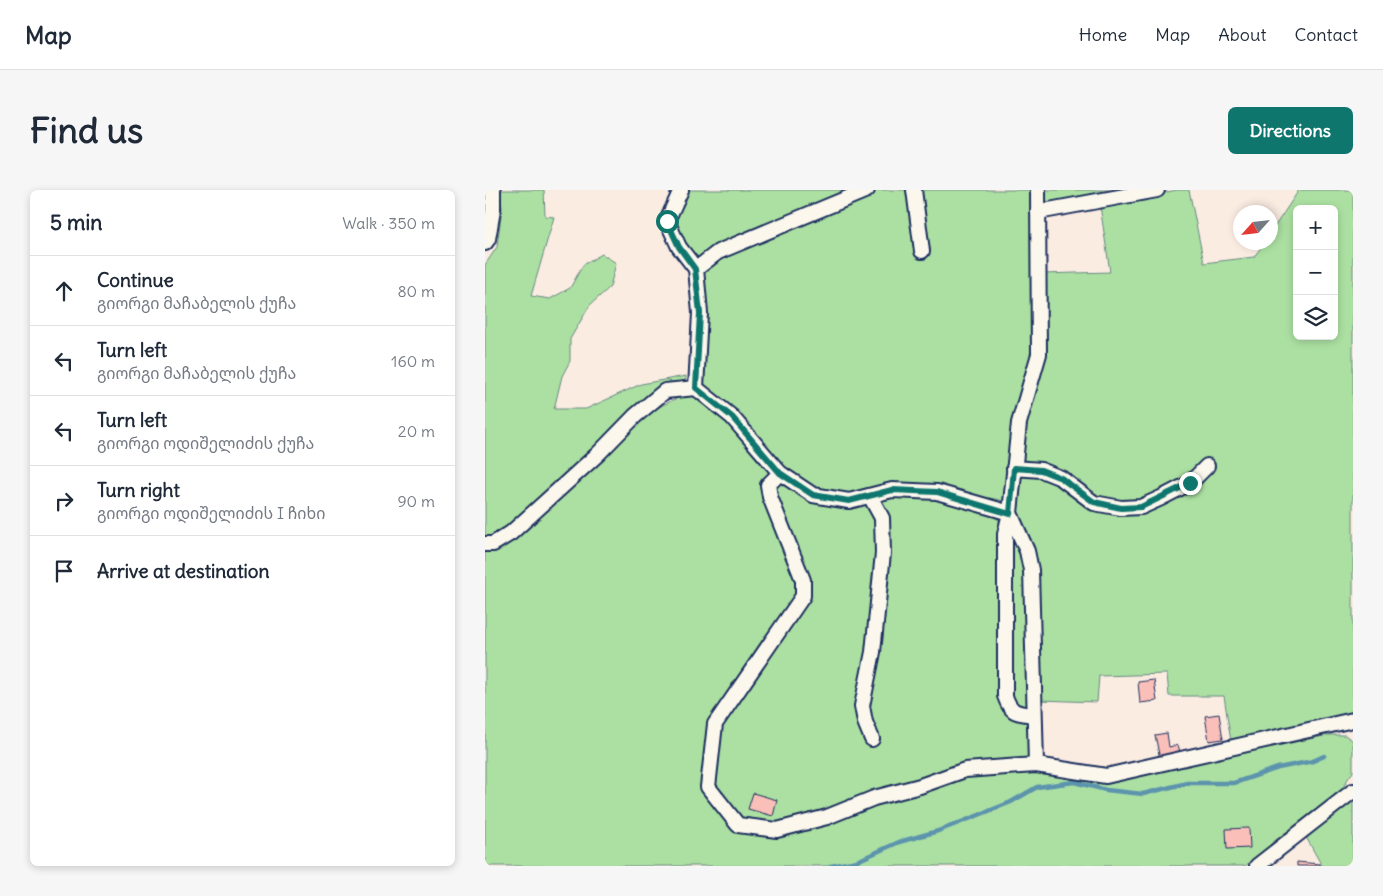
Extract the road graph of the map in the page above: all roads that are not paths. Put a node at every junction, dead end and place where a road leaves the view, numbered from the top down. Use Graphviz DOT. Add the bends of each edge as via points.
graph roads {
  1 [pos="493,190"];
  2 [pos="681,190"];
  3 [pos="867,190"];
  4 [pos="914,190"];
  5 [pos="1038,190"];
  6 [pos="1157,190"];
  7 [pos="1038,212"];
  8 [pos="485,244"];
  9 [pos="921,251"];
  10 [pos="695,269"];
  11 [pos="696,388"];
  12 [pos="1207,466"];
  13 [pos="1014,468"];
  14 [pos="780,473"];
  15 [pos="870,496"];
  16 [pos="1010,514"];
  17 [pos="485,544"];
  18 [pos="1035,715"];
  19 [pos="1353,720"];
  20 [pos="1321,728"];
  21 [pos="1353,731"];
  22 [pos="872,739"];
  23 [pos="1036,765"];
  24 [pos="1353,792"];
  25 [pos="1257,866"];
  1 -- 8 [label="street" via="493,210"];
  2 -- 10 [label="street" via="667,221 679,247"];
  3 -- 10 [label="street" via="718,252"];
  4 -- 9 [label="street"];
  5 -- 7 [label="street"];
  6 -- 7 [label="street"];
  7 -- 13 [label="street" via="1039,354 1019,423"];
  10 -- 11 [label="street" via="700,313"];
  11 -- 14 [label="street" via="732,417"];
  11 -- 17 [label="street" via="665,391 511,533 493,544"];
  12 -- 13 [label="street" via="1190,483 1161,498 1141,507 1121,508 1094,502 1061,478 1041,470"];
  13 -- 16 [label="street"];
  14 -- 15 [label="street" via="813,495 849,501"];
  14 -- 23 [label="street" via="768,485 770,497 803,580 803,596 715,724 708,787 738,825 777,830 827,817 874,798 965,770"];
  15 -- 16 [label="street" via="892,490 937,492"];
  15 -- 22 [label="street" via="882,518 883,553 873,652 863,706"];
  16 -- 18 [label="street" via="1027,551 1031,570"];
  16 -- 18 [label="street" via="1005,534 1005,696 1008,706 1016,713"];
  18 -- 23 [label="street"];
  19 -- 20 [label="street"];
  20 -- 21 [label="street"];
  20 -- 23 [label="street" via="1106,776"];
  24 -- 25 [label="street"];
}
